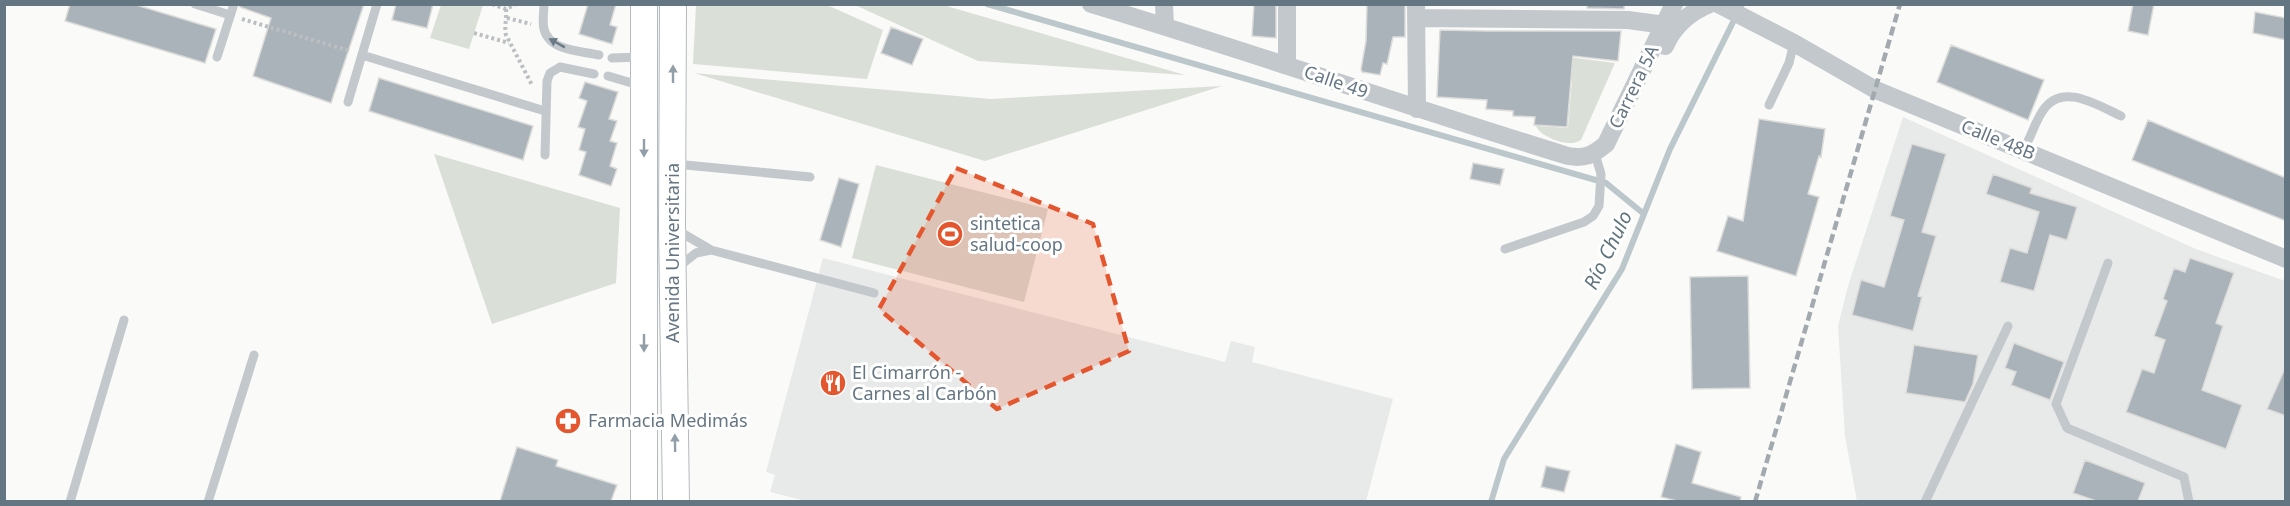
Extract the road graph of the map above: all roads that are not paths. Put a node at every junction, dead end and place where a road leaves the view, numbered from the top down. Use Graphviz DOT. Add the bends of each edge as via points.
graph roads {
  1 [pos="195,4"];
  2 [pos="234,4"];
  3 [pos="377,4"];
  4 [pos="544,4"];
  5 [pos="644,4"];
  6 [pos="673,4"];
  7 [pos="1091,4"];
  8 [pos="1164,4"];
  9 [pos="1287,4"];
  10 [pos="1674,4"];
  11 [pos="1710,4"];
  12 [pos="1718,4"];
  13 [pos="1416,11"];
  14 [pos="230,15"];
  15 [pos="1665,25"];
  16 [pos="1165,26"];
  17 [pos="1794,43"];
  18 [pos="362,55"];
  19 [pos="599,55"];
  20 [pos="217,57"];
  21 [pos="644,57"];
  22 [pos="612,58"];
  23 [pos="1287,65"];
  24 [pos="594,74"];
  25 [pos="608,76"];
  26 [pos="644,90"];
  27 [pos="348,102"];
  28 [pos="1769,105"];
  29 [pos="1417,109"];
  30 [pos="545,111"];
  31 [pos="2121,116"];
  32 [pos="2023,150"];
  33 [pos="1594,151"];
  34 [pos="544,155"];
  35 [pos="672,163"];
  36 [pos="810,177"];
  37 [pos="672,227"];
  38 [pos="1505,249"];
  39 [pos="711,250"];
  40 [pos="2286,259"];
  41 [pos="2108,262"];
  42 [pos="672,275"];
  43 [pos="874,293"];
  44 [pos="124,320"];
  45 [pos="2008,326"];
  46 [pos="254,355"];
  47 [pos="70,501"];
  48 [pos="208,501"];
  49 [pos="644,501"];
  50 [pos="675,501"];
  51 [pos="1925,501"];
  52 [pos="2189,501"];
  1 -- 14 [label="lane"];
  2 -- 14 [label="lane"];
  3 -- 18 [label="lane"];
  19 -- 4 [label="lane, one-way" via="558,46 547,36 543,27"];
  5 -- 21 [label="main road, Avenida Universitaria"];
  35 -- 6 [label="main road, Avenida Universitaria, one-way"];
  7 -- 16 [label="street, Calle 49"];
  8 -- 16 [label="street"];
  9 -- 23 [label="street"];
  10 -- 15 [label="street, Carrera 5A"];
  11 -- 33 [label="street" via="1694,10 1681,22 1620,130"];
  12 -- 17 [label="street, Calle 48B"];
  13 -- 15 [label="street"];
  13 -- 29 [label="street"];
  14 -- 20 [label="lane"];
  15 -- 33 [label="street, Carrera 5A"];
  16 -- 23 [label="street, Calle 49"];
  17 -- 28 [label="lane"];
  17 -- 32 [label="street, Calle 48B" via="1876,90"];
  18 -- 27 [label="lane"];
  18 -- 30 [label="lane"];
  21 -- 22 [label="lane"];
  21 -- 26 [label="main road, Avenida Universitaria"];
  23 -- 29 [label="street, Calle 49"];
  24 -- 30 [label="lane" via="564,67 553,70 548,76"];
  25 -- 26 [label="lane"];
  26 -- 49 [label="main road, Avenida Universitaria, one-way"];
  29 -- 33 [label="street, Calle 49" via="1568,156"];
  30 -- 34 [label="lane"];
  31 -- 32 [label="lane" via="2077,96 2058,98 2043,111"];
  32 -- 40 [label="street, Calle 48B"];
  33 -- 38 [label="lane" via="1601,174 1599,206 1593,216"];
  35 -- 36 [label="lane"];
  35 -- 37 [label="main road, Avenida Universitaria"];
  37 -- 39 [label="lane"];
  37 -- 42 [label="main road, Avenida Universitaria"];
  39 -- 42 [label="lane" via="683,261"];
  39 -- 43 [label="lane"];
  41 -- 52 [label="lane" via="2056,404 2067,428 2184,477"];
  50 -- 42 [label="main road, Avenida Universitaria, one-way"];
  44 -- 47 [label="lane"];
  45 -- 51 [label="lane"];
  46 -- 48 [label="lane"];
}
